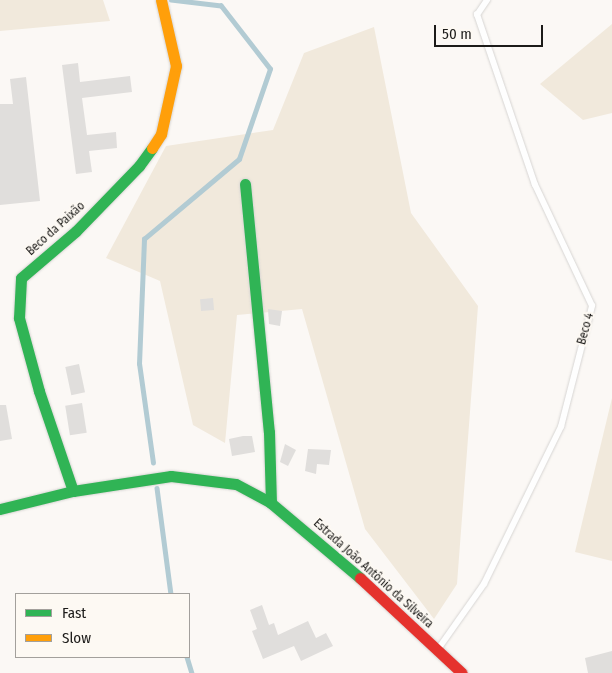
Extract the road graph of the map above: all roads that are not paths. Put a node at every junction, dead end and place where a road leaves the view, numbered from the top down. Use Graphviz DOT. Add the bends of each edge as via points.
graph roads {
  1 [pos="161,0"];
  2 [pos="487,0"];
  3 [pos="245,184"];
  4 [pos="73,491"];
  5 [pos="271,503"];
  6 [pos="0,509"];
  7 [pos="438,650"];
  8 [pos="462,673"];
  1 -- 4 [label="street, Beco da Paixão" via="176,66 161,134 139,166 83,224 21,278 19,318 39,391"];
  2 -- 7 [label="lane, Beco 4" via="477,15 535,185 592,306 561,427 484,584"];
  3 -- 5 [label="street" via="269,432"];
  4 -- 5 [label="street, Estrada João Antônio da Silveira" via="171,476 236,484"];
  4 -- 6 [label="street, Estrada João Antônio da Silveira"];
  5 -- 7 [label="street, Estrada João Antônio da Silveira" via="353,571"];
  7 -- 8 [label="street, Estrada João Antônio da Silveira"];
}
